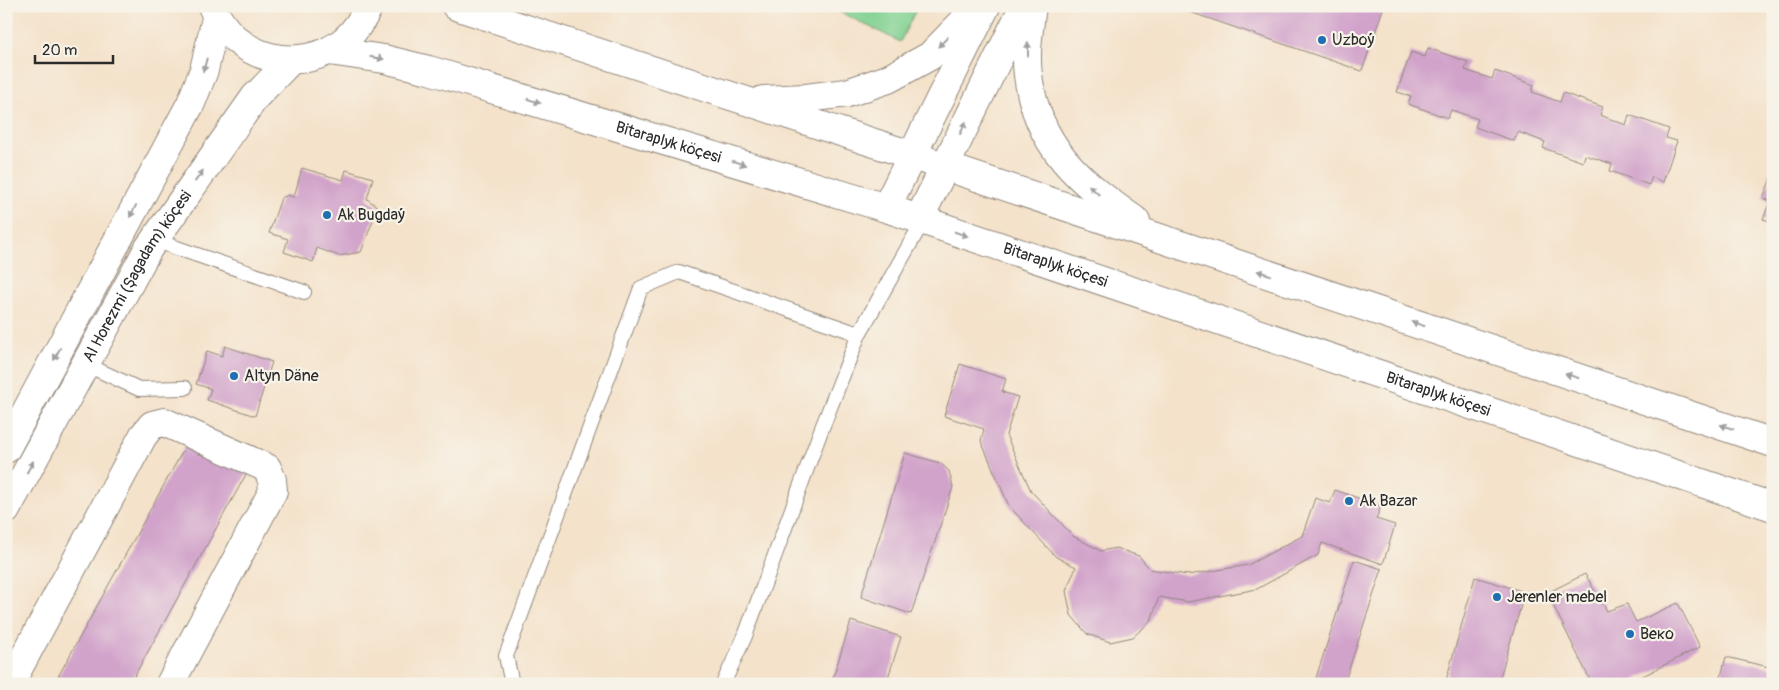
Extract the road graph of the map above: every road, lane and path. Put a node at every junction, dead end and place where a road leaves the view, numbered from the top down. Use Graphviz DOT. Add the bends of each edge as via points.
graph roads {
  1 [pos="369,6"];
  2 [pos="456,6"];
  3 [pos="976,6"];
  4 [pos="986,6"];
  5 [pos="1024,6"];
  6 [pos="1032,6"];
  7 [pos="214,12"];
  8 [pos="329,51"];
  9 [pos="290,60"];
  10 [pos="745,101"];
  11 [pos="911,155"];
  12 [pos="945,166"];
  13 [pos="886,208"];
  14 [pos="921,220"];
  15 [pos="1162,239"];
  16 [pos="154,240"];
  17 [pos="304,292"];
  18 [pos="859,334"];
  19 [pos="85,364"];
  20 [pos="184,388"];
  21 [pos="1773,443"];
  22 [pos="6,449"];
  23 [pos="1773,507"];
  24 [pos="6,510"];
  25 [pos="10,684"];
  26 [pos="170,684"];
  27 [pos="512,684"];
  28 [pos="723,684"];
  1 -- 8 [label="main road" via="359,25"];
  2 -- 10 [label="main road"];
  3 -- 10 [label="main road, one-way" via="930,56 888,79 846,93"];
  4 -- 11 [label="main road"];
  12 -- 5 [label="main road, one-way"];
  15 -- 6 [label="main road, one-way" via="1100,196 1070,168 1048,140 1034,108 1028,74"];
  7 -- 9 [label="main road" via="230,35 248,49 268,57"];
  7 -- 22 [label="main road, Al Horezmi (Şagadam) köçesi, one-way" via="204,70 191,103"];
  8 -- 9 [label="main road" via="310,58"];
  8 -- 13 [label="main road, Bitaraplyk köçesi, one-way" via="429,70"];
  16 -- 9 [label="main road, Al Horezmi (Şagadam) köçesi, one-way" via="255,97"];
  10 -- 11 [label="main road"];
  11 -- 12 [label="main road"];
  11 -- 13 [label="main road"];
  12 -- 14 [label="main road"];
  12 -- 15 [label="main road"];
  13 -- 14 [label="main road, Bitaraplyk köçesi"];
  14 -- 18 [label="lane"];
  14 -- 23 [label="main road, Bitaraplyk köçesi, one-way"];
  21 -- 15 [label="main road, one-way"];
  16 -- 17 [label="lane"];
  16 -- 19 [label="main road, Al Horezmi (Şagadam) köçesi"];
  18 -- 27 [label="lane" via="679,272 641,288 506,656"];
  18 -- 28 [label="lane" via="745,636"];
  19 -- 20 [label="lane" via="139,389"];
  24 -- 19 [label="main road, Al Horezmi (Şagadam) köçesi, one-way"];
  25 -- 26 [label="main road" via="143,436 152,425 164,422 267,468 273,491"];
}
